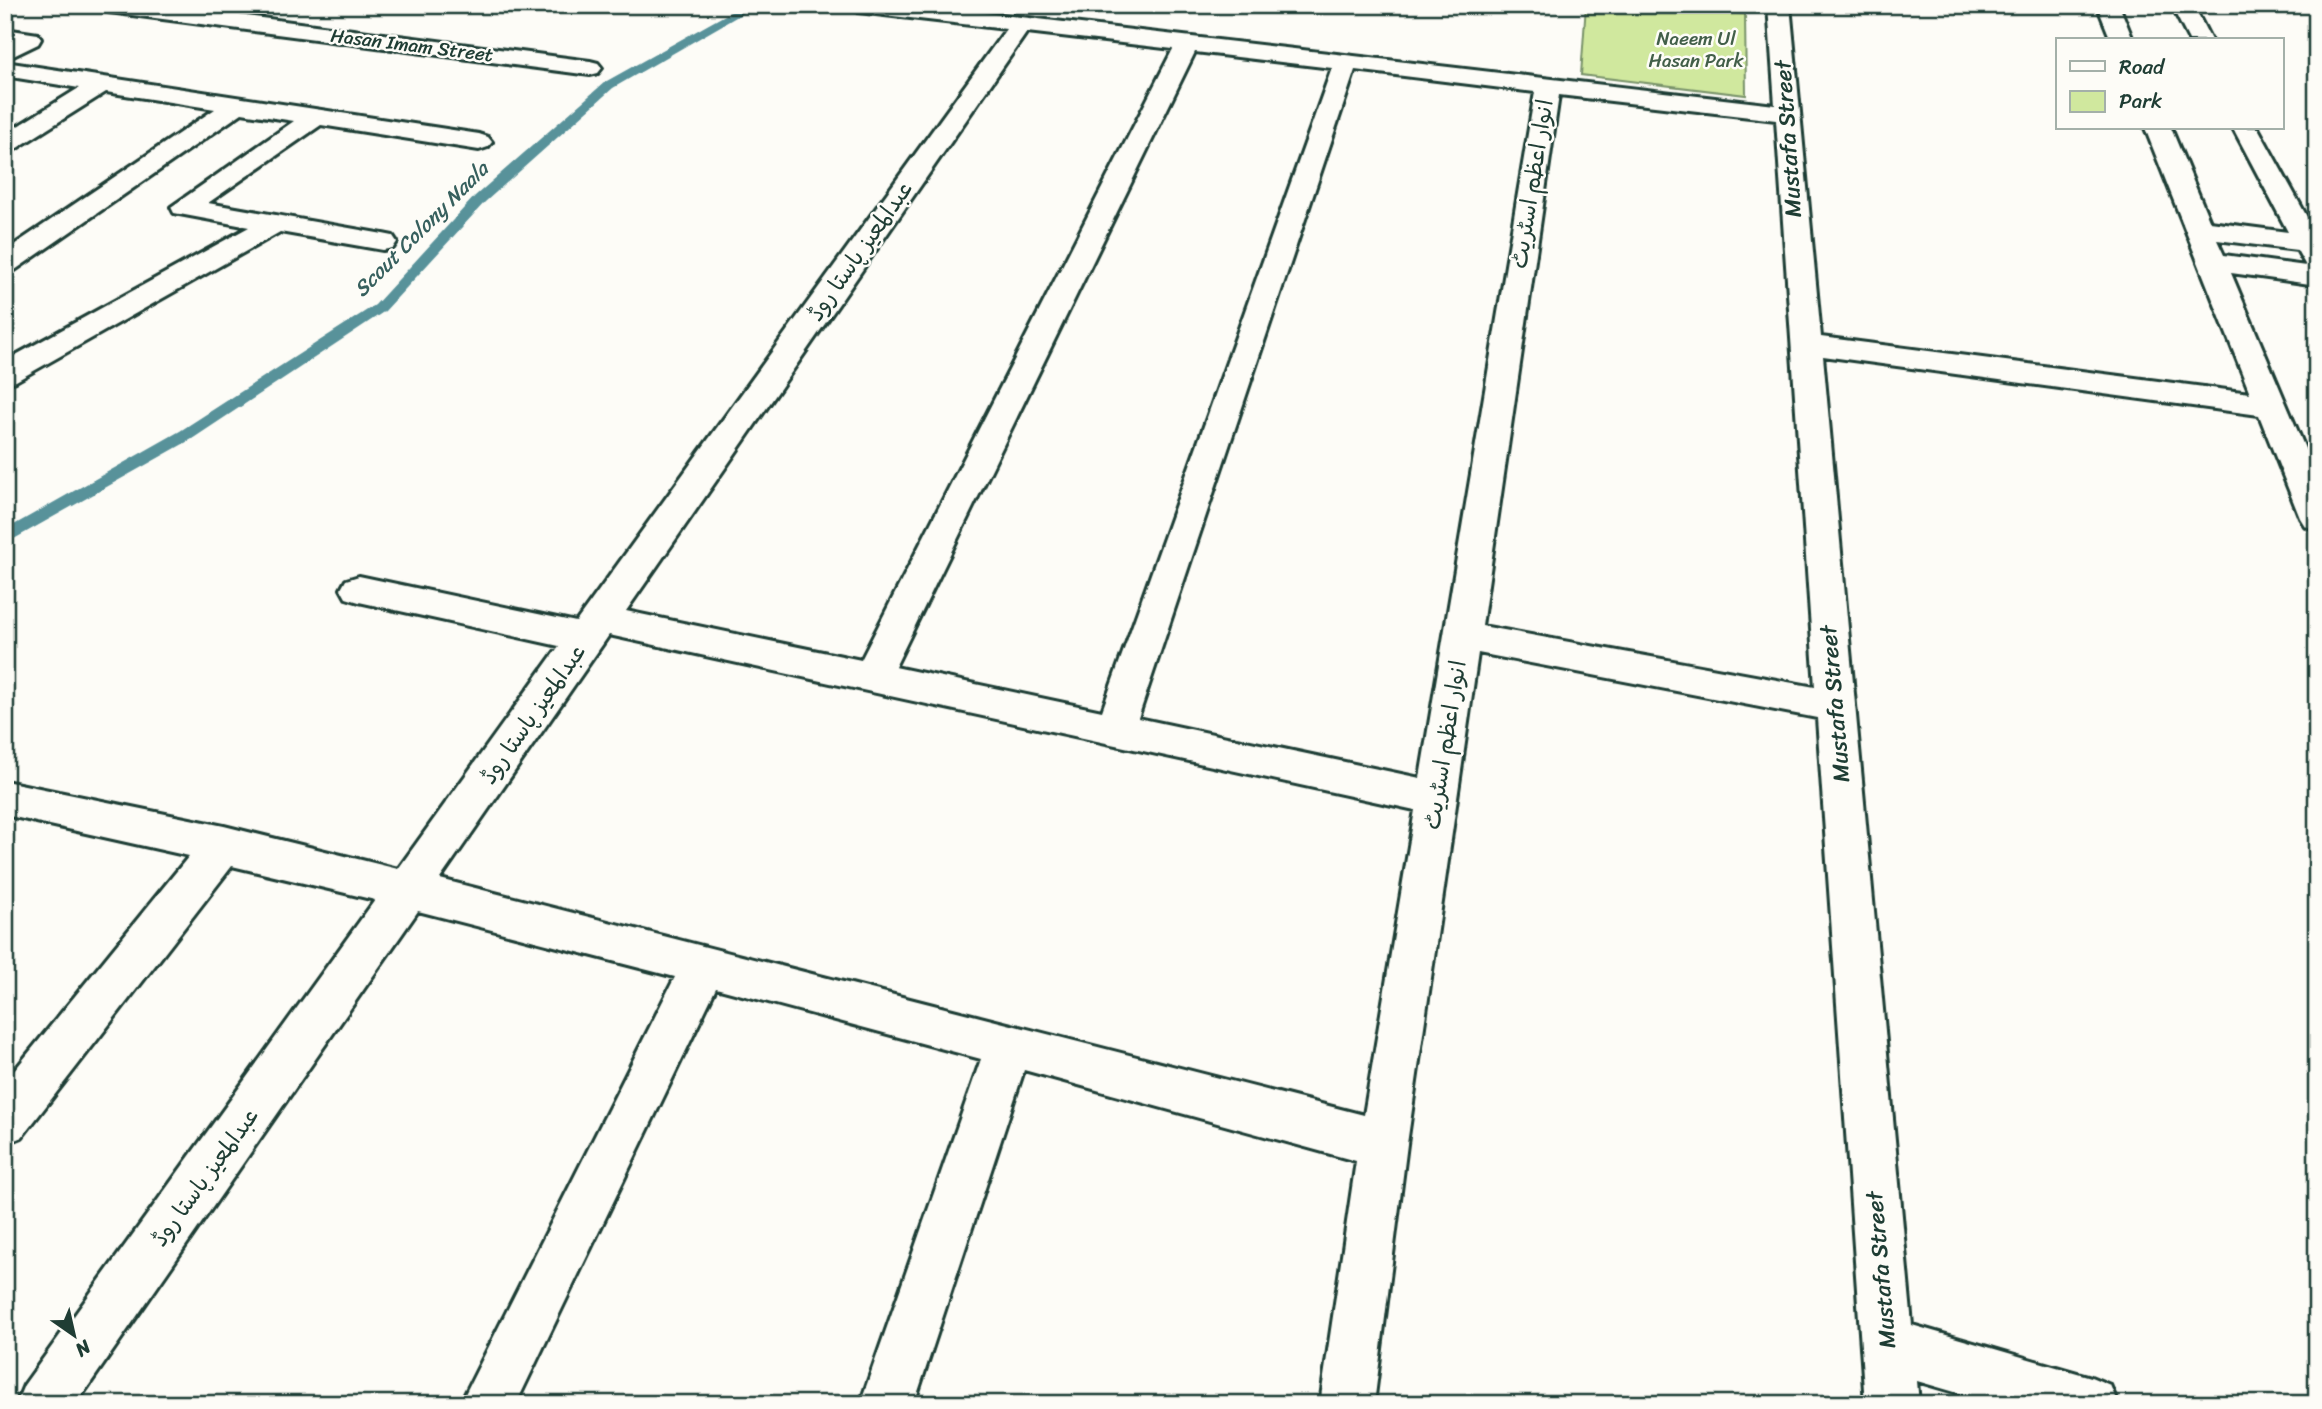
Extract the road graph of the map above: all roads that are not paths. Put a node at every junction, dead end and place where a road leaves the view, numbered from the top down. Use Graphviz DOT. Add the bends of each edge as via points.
graph roads {
  1 [pos="109,5"];
  2 [pos="858,5"];
  3 [pos="2108,5"];
  4 [pos="2182,5"];
  5 [pos="1770,6"];
  6 [pos="1021,24"];
  7 [pos="5,36"];
  8 [pos="2121,38"];
  9 [pos="2199,38"];
  10 [pos="1188,44"];
  11 [pos="5,53"];
  12 [pos="1346,62"];
  13 [pos="590,68"];
  14 [pos="5,69"];
  15 [pos="102,84"];
  16 [pos="1548,86"];
  17 [pos="237,105"];
  18 [pos="1786,114"];
  19 [pos="316,117"];
  20 [pos="2159,130"];
  21 [pos="2247,130"];
  22 [pos="479,142"];
  23 [pos="5,145"];
  24 [pos="276,223"];
  25 [pos="2198,229"];
  26 [pos="383,242"];
  27 [pos="2314,249"];
  28 [pos="2211,262"];
  29 [pos="5,264"];
  30 [pos="2317,276"];
  31 [pos="1805,344"];
  32 [pos="5,374"];
  33 [pos="2271,405"];
  34 [pos="2317,518"];
  35 [pos="359,589"];
  36 [pos="592,629"];
  37 [pos="1462,636"];
  38 [pos="871,678"];
  39 [pos="1836,705"];
  40 [pos="1115,730"];
  41 [pos="5,798"];
  42 [pos="1437,798"];
  43 [pos="224,844"];
  44 [pos="411,889"];
  45 [pos="704,965"];
  46 [pos="1009,1045"];
  47 [pos="5,1120"];
  48 [pos="1383,1144"];
  49 [pos="1887,1345"];
  50 [pos="43,1404"];
  51 [pos="487,1404"];
  52 [pos="887,1404"];
  53 [pos="1347,1404"];
  54 [pos="1892,1404"];
  55 [pos="2091,1404"];
  1 -- 13 [label="street, Hasan Imam Street"];
  2 -- 6 [label="street"];
  3 -- 8 [label="street"];
  4 -- 9 [label="street"];
  5 -- 18 [label="street, Mustafa Street"];
  6 -- 10 [label="street"];
  6 -- 36 [label="street, عبدالمعیز پاستا روڈ"];
  7 -- 11 [label="street" via="30,38"];
  10 -- 12 [label="street"];
  10 -- 38 [label="street"];
  12 -- 16 [label="street"];
  12 -- 40 [label="street"];
  14 -- 15 [label="street"];
  15 -- 17 [label="street"];
  15 -- 23 [label="street"];
  16 -- 18 [label="street"];
  16 -- 37 [label="street, انوار اعظم اسٹریٹ"];
  17 -- 19 [label="street"];
  17 -- 29 [label="street"];
  18 -- 31 [label="street, Mustafa Street"];
  19 -- 22 [label="street"];
  19 -- 24 [label="street" via="184,207"];
  20 -- 25 [label="street"];
  21 -- 27 [label="street"];
  24 -- 26 [label="street"];
  24 -- 32 [label="street"];
  25 -- 27 [label="street"];
  25 -- 28 [label="street"];
  28 -- 30 [label="street"];
  28 -- 33 [label="street"];
  31 -- 33 [label="street"];
  31 -- 39 [label="street, Mustafa Street"];
  33 -- 34 [label="street"];
  35 -- 36 [label="street"];
  36 -- 38 [label="street"];
  36 -- 44 [label="street, عبدالمعیز پاستا روڈ"];
  37 -- 39 [label="street"];
  37 -- 42 [label="street, انوار اعظم اسٹریٹ"];
  38 -- 40 [label="street"];
  39 -- 49 [label="street, Mustafa Street"];
  40 -- 42 [label="street"];
  41 -- 43 [label="street"];
  42 -- 48 [label="street, انوار اعظم اسٹریٹ"];
  43 -- 44 [label="street"];
  43 -- 47 [label="street"];
  44 -- 45 [label="street"];
  44 -- 50 [label="street, عبدالمعیز پاستا روڈ"];
  45 -- 46 [label="street"];
  45 -- 51 [label="street"];
  46 -- 48 [label="street"];
  46 -- 52 [label="street"];
  48 -- 53 [label="street, انوار اعظم اسٹریٹ"];
  49 -- 54 [label="street, Mustafa Street"];
  49 -- 55 [label="street"];
}
